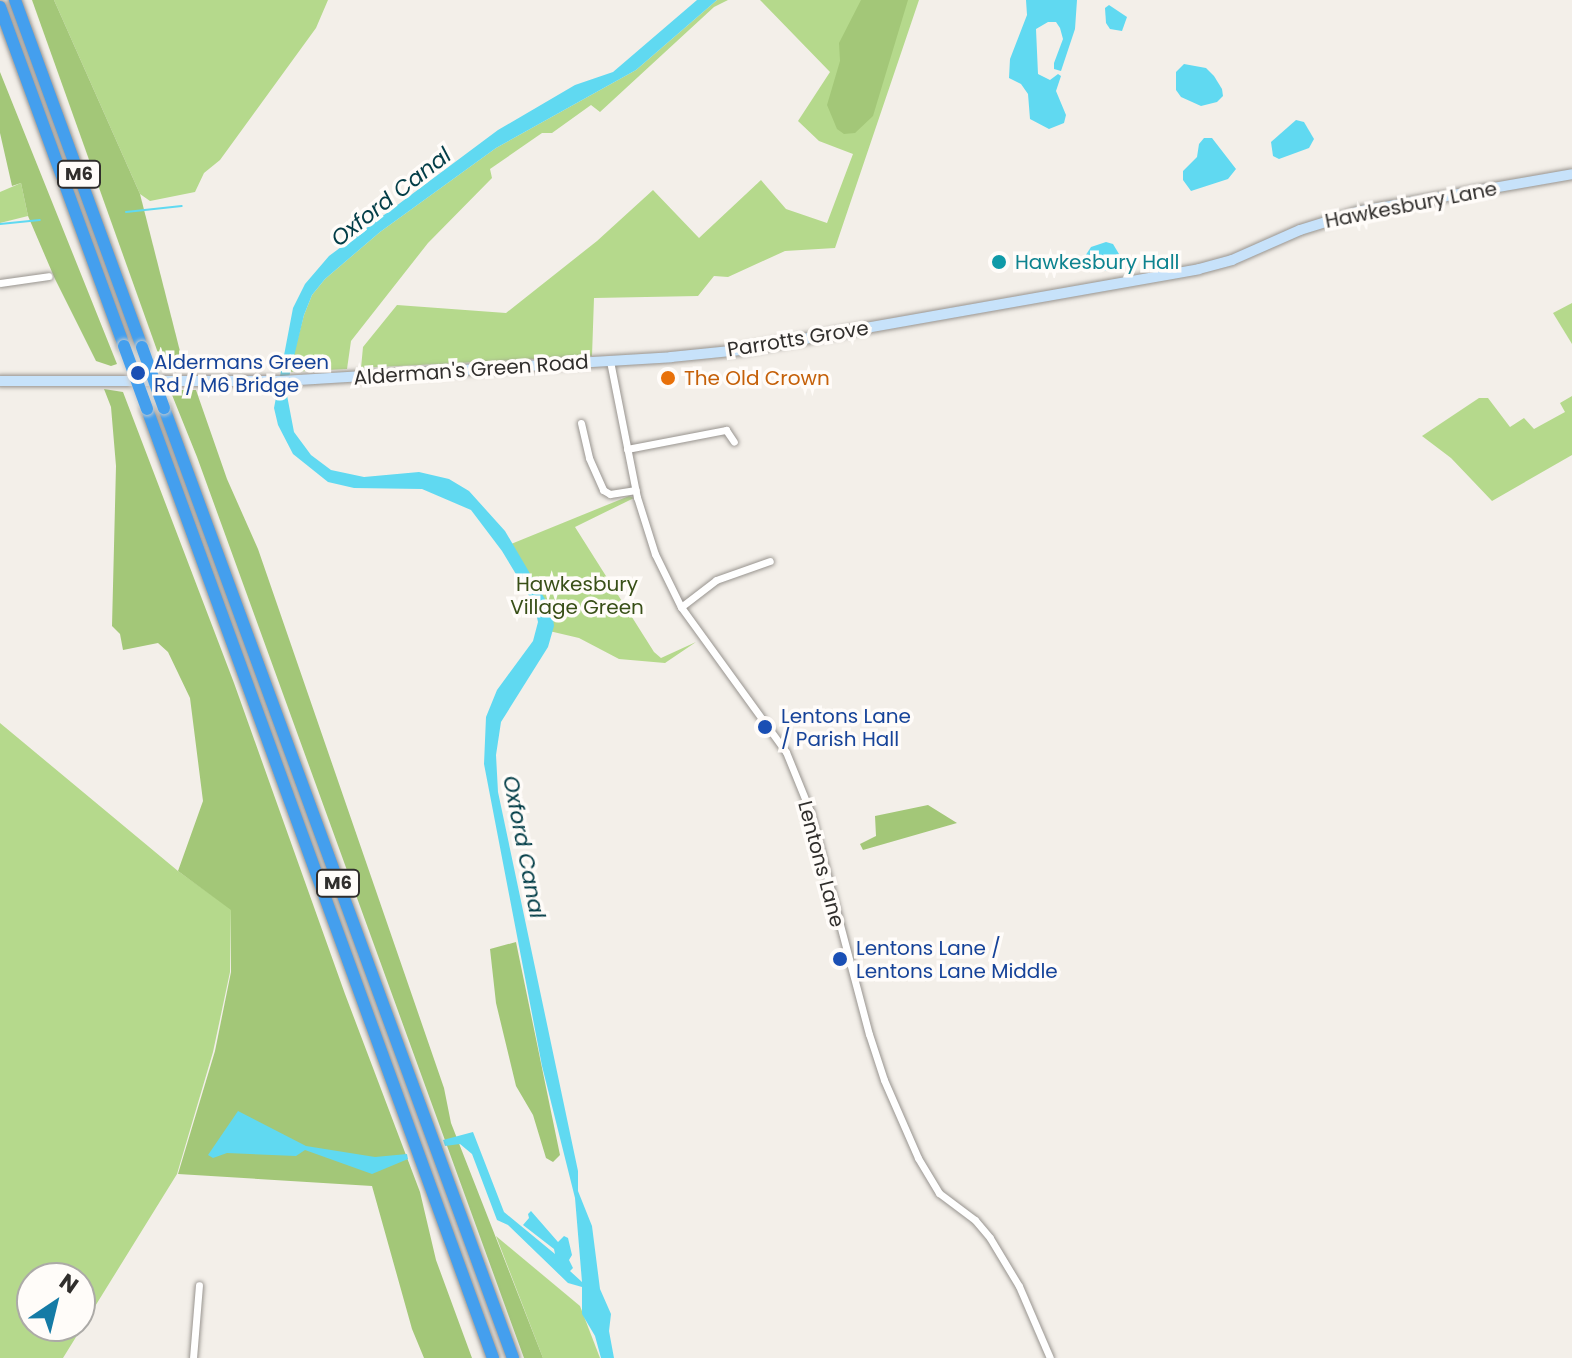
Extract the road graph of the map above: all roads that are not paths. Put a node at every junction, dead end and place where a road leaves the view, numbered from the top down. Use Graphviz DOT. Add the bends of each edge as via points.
graph roads {
  1 [pos="15,0"];
  2 [pos="0,7"];
  3 [pos="1572,174"];
  4 [pos="49,276"];
  5 [pos="0,283"];
  6 [pos="926,319"];
  7 [pos="610,361"];
  8 [pos="0,381"];
  9 [pos="581,423"];
  10 [pos="734,442"];
  11 [pos="627,449"];
  12 [pos="636,490"];
  13 [pos="768,563"];
  14 [pos="681,607"];
  15 [pos="199,1285"];
  16 [pos="193,1358"];
  17 [pos="493,1358"];
  18 [pos="513,1358"];
  19 [pos="1050,1358"];
  1 -- 18 [label="highway, M6, bridge"];
  2 -- 17 [label="highway, M6, bridge"];
  3 -- 6 [label="main road, Hawkesbury Lane" via="1361,211 1199,269"];
  4 -- 5 [label="street"];
  6 -- 7 [label="main road, Parrotts Grove" via="741,350"];
  7 -- 8 [label="main road, Alderman's Green Road" via="255,382"];
  7 -- 11 [label="street, Lentons Lane"];
  9 -- 12 [label="street" via="603,490"];
  10 -- 11 [label="street" via="726,430"];
  11 -- 12 [label="street, Lentons Lane"];
  12 -- 14 [label="street, Lentons Lane" via="661,571"];
  13 -- 14 [label="street" via="716,580"];
  14 -- 19 [label="street, Lentons Lane" via="786,752 810,811 884,1080 918,1158 939,1193 990,1238 1019,1286"];
  15 -- 16 [label="street"];
}
